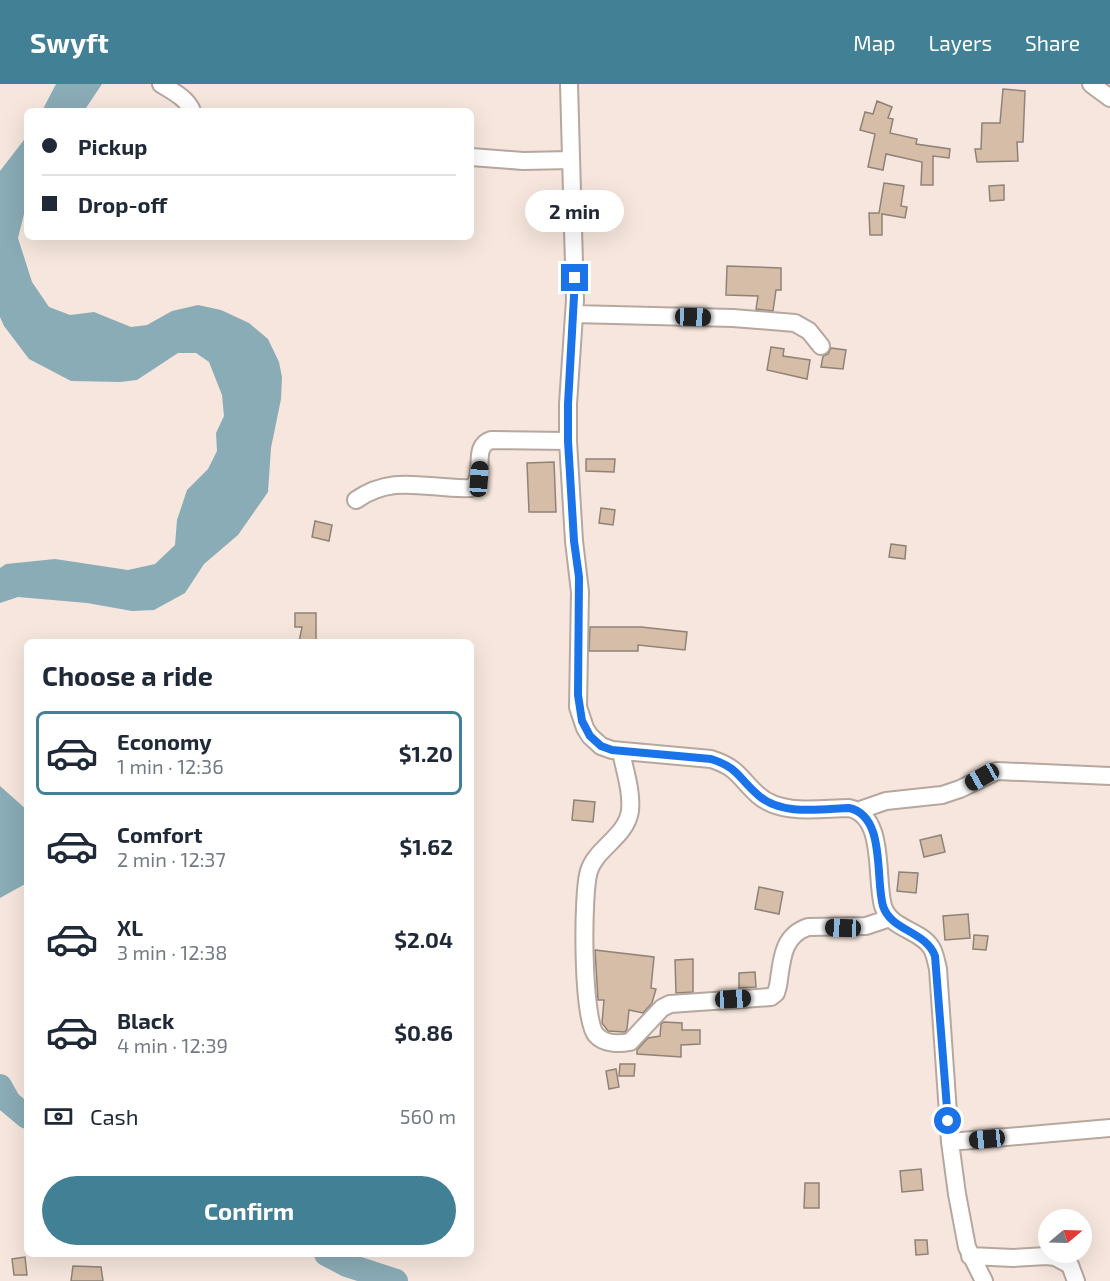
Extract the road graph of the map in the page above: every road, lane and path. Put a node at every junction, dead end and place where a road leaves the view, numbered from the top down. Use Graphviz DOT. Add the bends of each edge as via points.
graph roads {
  1 [pos="161,84"];
  2 [pos="569,84"];
  3 [pos="1091,84"];
  4 [pos="1110,98"];
  5 [pos="191,108"];
  6 [pos="474,157"];
  7 [pos="570,160"];
  8 [pos="574,314"];
  9 [pos="821,346"];
  10 [pos="568,441"];
  11 [pos="356,500"];
  12 [pos="621,752"];
  13 [pos="1110,776"];
  14 [pos="860,810"];
  15 [pos="890,918"];
  16 [pos="1110,1128"];
  17 [pos="950,1142"];
  18 [pos="970,1256"];
  19 [pos="984,1281"];
  20 [pos="1076,1281"];
  1 -- 5 [label="street"];
  2 -- 7 [label="street"];
  3 -- 4 [label="street"];
  6 -- 7 [label="street"];
  7 -- 8 [label="street"];
  8 -- 9 [label="street" via="795,323 809,331"];
  8 -- 10 [label="street"];
  10 -- 11 [label="street" via="491,440 482,447 479,479 471,488 386,485"];
  10 -- 12 [label="street" via="580,592 578,707 590,736 601,746"];
  12 -- 14 [label="street" via="724,763 758,795 782,807"];
  12 -- 15 [label="street" via="630,812 625,825 593,863 587,885 585,988 591,1027 599,1038 614,1043 630,1042 670,1004 771,997 776,993 787,941 799,930 866,926"];
  13 -- 14 [label="street" via="997,771 942,795 886,801"];
  14 -- 15 [label="street" via="873,831 882,903"];
  15 -- 17 [label="street" via="926,942 935,956"];
  16 -- 17 [label="street"];
  17 -- 18 [label="street"];
  18 -- 19 [label="street"];
  18 -- 20 [label="street" via="1055,1257 1070,1265"];
}
